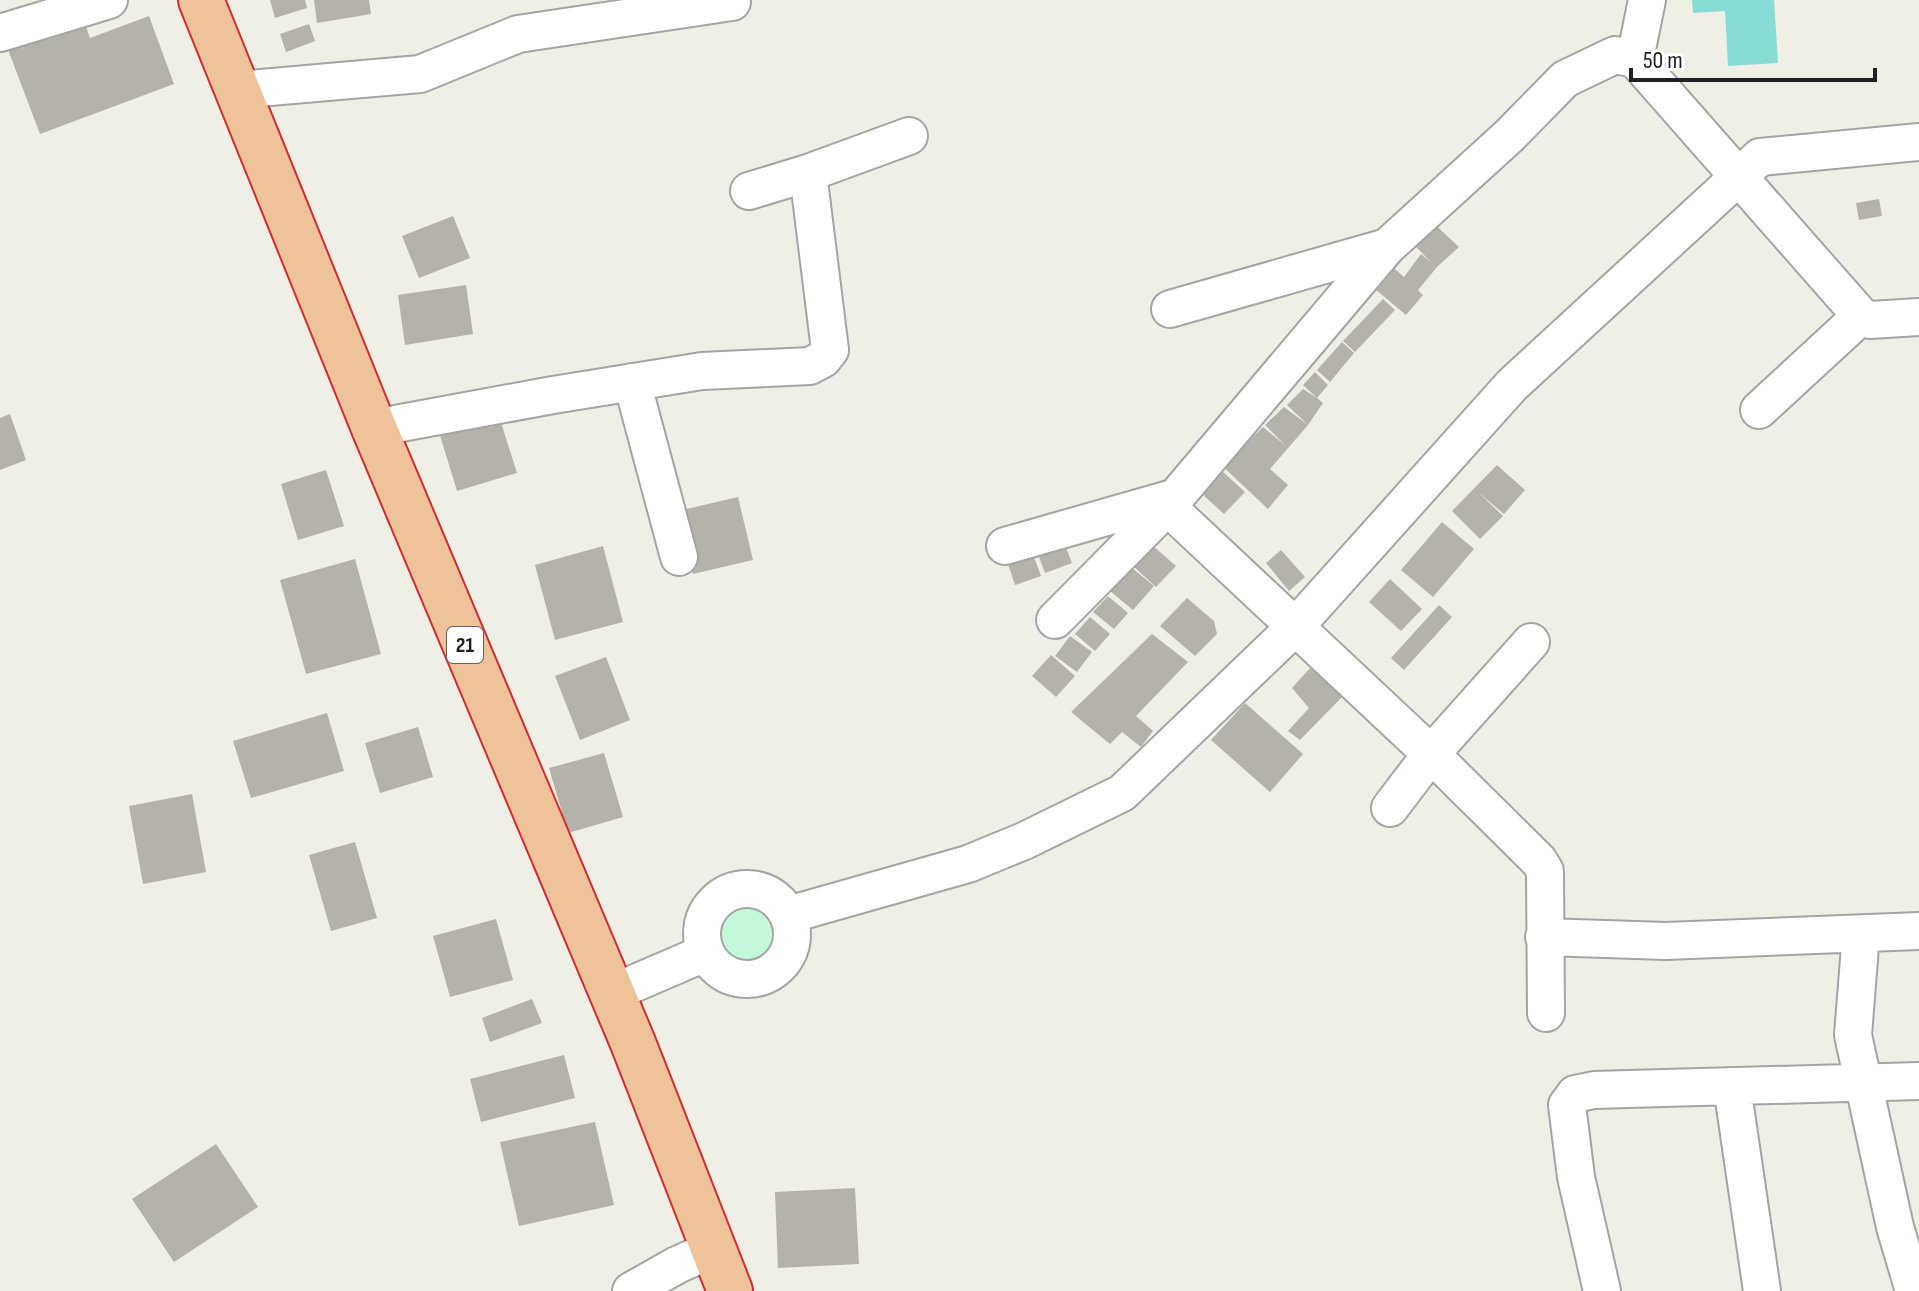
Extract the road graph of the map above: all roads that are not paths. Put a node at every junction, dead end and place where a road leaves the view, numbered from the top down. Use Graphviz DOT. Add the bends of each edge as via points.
graph roads {
  1 [pos="109,0"];
  2 [pos="201,0"];
  3 [pos="1647,0"];
  4 [pos="732,2"];
  5 [pos="0,33"];
  6 [pos="1635,59"];
  7 [pos="237,90"];
  8 [pos="909,136"];
  9 [pos="1919,142"];
  10 [pos="808,173"];
  11 [pos="1739,174"];
  12 [pos="749,191"];
  13 [pos="1387,247"];
  14 [pos="1170,309"];
  15 [pos="1861,316"];
  16 [pos="1919,317"];
  17 [pos="632,382"];
  18 [pos="1759,410"];
  19 [pos="374,428"];
  20 [pos="1171,501"];
  21 [pos="1005,546"];
  22 [pos="679,557"];
  23 [pos="1055,620"];
  24 [pos="1295,627"];
  25 [pos="1531,642"];
  26 [pos="1431,754"];
  27 [pos="1390,808"];
  28 [pos="788,915"];
  29 [pos="1919,931"];
  30 [pos="1861,934"];
  31 [pos="1544,937"];
  32 [pos="705,953"];
  33 [pos="612,993"];
  34 [pos="1546,1013"];
  35 [pos="1919,1081"];
  36 [pos="1865,1083"];
  37 [pos="1732,1086"];
  38 [pos="1907,1226"];
  39 [pos="713,1249"];
  40 [pos="631,1291"];
  41 [pos="730,1291"];
  42 [pos="1602,1291"];
  43 [pos="1762,1291"];
  44 [pos="1914,1291"];
  1 -- 5 [label="street"];
  2 -- 7 [label="highway, 21"];
  3 -- 6 [label="street"];
  4 -- 7 [label="street" via="518,34 420,74"];
  6 -- 11 [label="street"];
  6 -- 13 [label="street" via="1615,55 1565,79"];
  7 -- 19 [label="highway, 21"];
  8 -- 10 [label="street"];
  9 -- 11 [label="street" via="1760,157"];
  10 -- 12 [label="street"];
  10 -- 17 [label="street" via="830,350 823,359 810,366 702,371"];
  11 -- 15 [label="street"];
  11 -- 24 [label="street" via="1512,385"];
  13 -- 14 [label="street"];
  13 -- 20 [label="street"];
  15 -- 16 [label="street"];
  15 -- 18 [label="street"];
  17 -- 19 [label="street"];
  17 -- 22 [label="street"];
  19 -- 33 [label="highway, 21"];
  20 -- 21 [label="street"];
  20 -- 23 [label="street"];
  20 -- 24 [label="street" via="1173,512"];
  24 -- 26 [label="street"];
  24 -- 28 [label="street" via="1122,793 968,864"];
  25 -- 26 [label="street"];
  26 -- 27 [label="street"];
  26 -- 31 [label="street" via="1539,861 1545,871"];
  28 -- 32 [label="street" via="776,899 758,890 738,890 719,898 706,914 701,933"];
  28 -- 32 [label="street" via="793,935 788,954 774,970 756,978 736,978 718,969"];
  29 -- 30 [label="street"];
  30 -- 31 [label="street" via="1666,941"];
  30 -- 36 [label="street" via="1853,1035"];
  31 -- 34 [label="street"];
  32 -- 33 [label="street"];
  33 -- 39 [label="highway, 21"];
  35 -- 36 [label="street"];
  36 -- 37 [label="street"];
  36 -- 38 [label="street"];
  37 -- 42 [label="street" via="1594,1090 1575,1094 1567,1105 1576,1177"];
  37 -- 43 [label="street"];
  38 -- 44 [label="street"];
  39 -- 40 [label="street"];
  39 -- 41 [label="highway, 21"];
}
